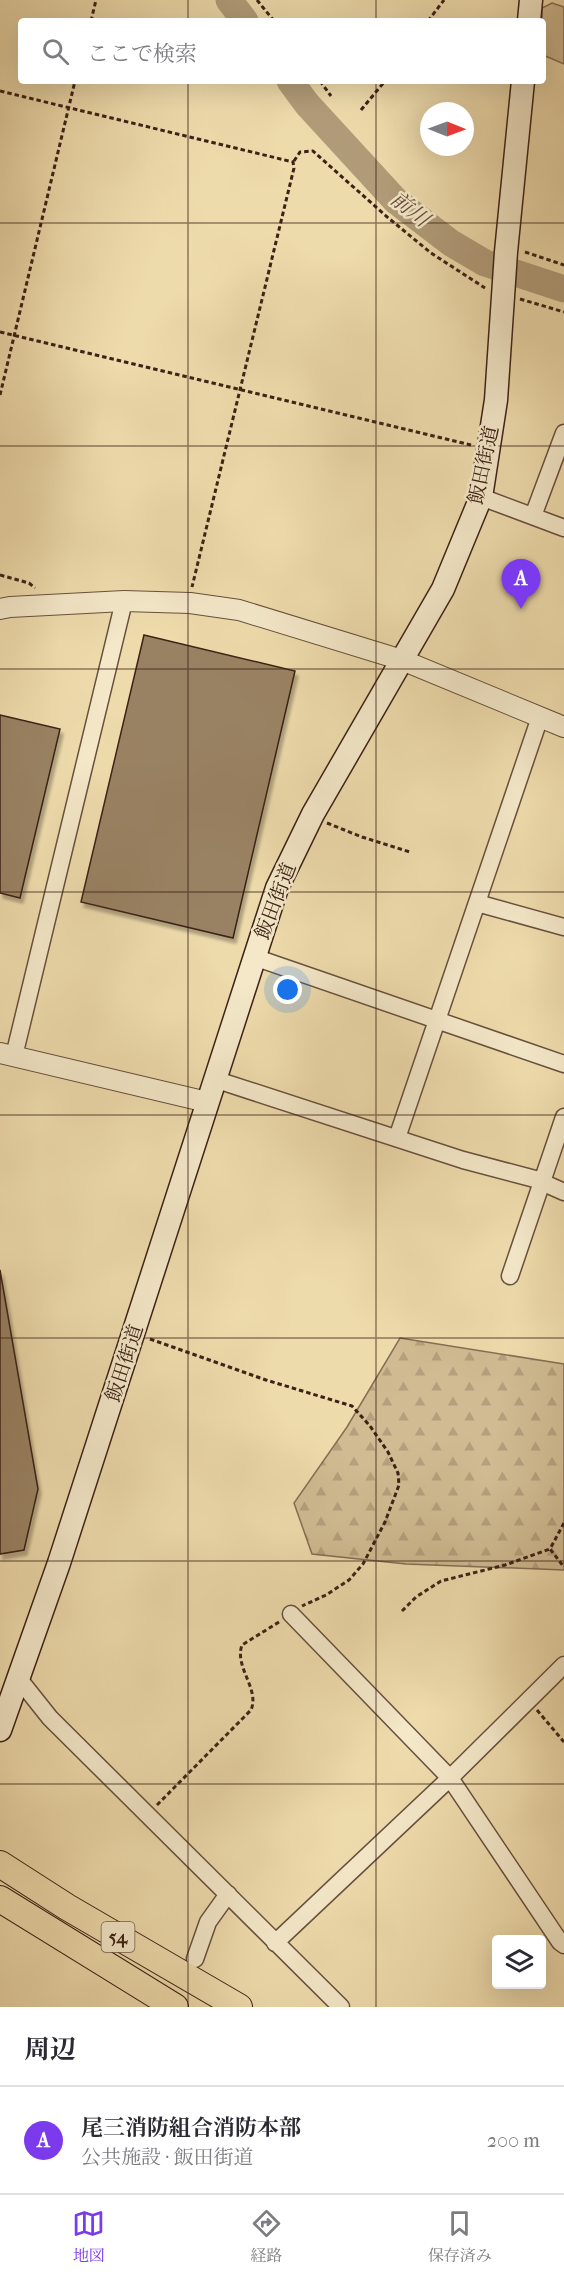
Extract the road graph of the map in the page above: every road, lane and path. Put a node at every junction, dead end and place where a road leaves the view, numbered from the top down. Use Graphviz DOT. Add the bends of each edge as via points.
graph roads {
  1 [pos="96,0"];
  2 [pos="257,0"];
  3 [pos="444,0"];
  4 [pos="531,0"];
  5 [pos="91,18"];
  6 [pos="272,18"];
  7 [pos="430,18"];
  8 [pos="529,18"];
  9 [pos="74,84"];
  10 [pos="322,84"];
  11 [pos="383,84"];
  12 [pos="523,84"];
  13 [pos="0,91"];
  14 [pos="331,96"];
  15 [pos="69,107"];
  16 [pos="361,110"];
  17 [pos="293,162"];
  18 [pos="507,247"];
  19 [pos="564,265"];
  20 [pos="504,294"];
  21 [pos="564,312"];
  22 [pos="0,332"];
  23 [pos="15,336"];
  24 [pos="241,391"];
  25 [pos="0,395"];
  26 [pos="564,433"];
  27 [pos="489,450"];
  28 [pos="481,497"];
  29 [pos="532,516"];
  30 [pos="564,528"];
  31 [pos="0,575"];
  32 [pos="35,588"];
  33 [pos="124,602"];
  34 [pos="190,603"];
  35 [pos="0,609"];
  36 [pos="402,660"];
  37 [pos="540,717"];
  38 [pos="564,727"];
  39 [pos="313,814"];
  40 [pos="410,852"];
  41 [pos="477,903"];
  42 [pos="564,927"];
  43 [pos="254,957"];
  44 [pos="437,1020"];
  45 [pos="7,1055"];
  46 [pos="564,1064"];
  47 [pos="214,1079"];
  48 [pos="207,1102"];
  49 [pos="564,1117"];
  50 [pos="397,1138"];
  51 [pos="542,1184"];
  52 [pos="564,1192"];
  53 [pos="510,1276"];
  54 [pos="134,1333"];
  55 [pos="564,1523"];
  56 [pos="550,1549"];
  57 [pos="564,1567"];
  58 [pos="402,1611"];
  59 [pos="291,1614"];
  60 [pos="564,1665"];
  61 [pos="19,1679"];
  62 [pos="528,1700"];
  63 [pos="0,1730"];
  64 [pos="564,1742"];
  65 [pos="450,1778"];
  66 [pos="148,1815"];
  67 [pos="0,1864"];
  68 [pos="228,1894"];
  69 [pos="0,1899"];
  70 [pos="275,1943"];
  71 [pos="564,1945"];
  72 [pos="195,1959"];
  73 [pos="175,2007"];
  74 [pos="239,2007"];
  75 [pos="341,2007"];
  1 -- 5 [label="path"];
  2 -- 6 [label="path"];
  3 -- 7 [label="path"];
  4 -- 8 [label="main road"];
  9 -- 15 [label="path"];
  10 -- 14 [label="path"];
  11 -- 16 [label="path"];
  12 -- 18 [label="main road, 飯田街道"];
  13 -- 15 [label="path"];
  15 -- 17 [label="path"];
  15 -- 23 [label="path"];
  17 -- 20 [label="path" via="300,152 313,151 431,254 489,290"];
  17 -- 24 [label="path"];
  18 -- 19 [label="path"];
  18 -- 20 [label="main road, 飯田街道"];
  20 -- 21 [label="path"];
  20 -- 27 [label="main road, 飯田街道"];
  22 -- 23 [label="path"];
  23 -- 24 [label="path"];
  23 -- 25 [label="path"];
  24 -- 27 [label="path"];
  24 -- 34 [label="path"];
  26 -- 29 [label="street"];
  27 -- 28 [label="main road, 飯田街道"];
  28 -- 29 [label="street"];
  28 -- 36 [label="main road, 飯田街道" via="443,589"];
  29 -- 30 [label="street"];
  31 -- 32 [label="path"];
  33 -- 34 [label="street"];
  33 -- 35 [label="street"];
  33 -- 45 [label="street"];
  34 -- 36 [label="street" via="239,610"];
  36 -- 37 [label="street"];
  36 -- 39 [label="main road, 飯田街道"];
  37 -- 38 [label="street"];
  37 -- 41 [label="street"];
  39 -- 40 [label="path" via="362,837"];
  39 -- 43 [label="main road, 飯田街道" via="277,888"];
  41 -- 42 [label="street"];
  41 -- 44 [label="street"];
  43 -- 44 [label="street"];
  43 -- 47 [label="main road, 飯田街道"];
  44 -- 46 [label="street"];
  44 -- 50 [label="street"];
  45 -- 48 [label="street"];
  47 -- 48 [label="main road, 飯田街道"];
  47 -- 50 [label="street"];
  48 -- 54 [label="main road, 飯田街道"];
  49 -- 51 [label="street"];
  50 -- 51 [label="street"];
  51 -- 52 [label="street"];
  51 -- 53 [label="street"];
  54 -- 59 [label="path" via="352,1406 379,1437 395,1464 398,1490 363,1564 341,1586"];
  54 -- 61 [label="main road, 飯田街道"];
  55 -- 56 [label="path"];
  56 -- 57 [label="path"];
  56 -- 58 [label="path" via="441,1581"];
  59 -- 65 [label="street"];
  59 -- 66 [label="path" via="240,1648 253,1699 247,1716"];
  60 -- 62 [label="street"];
  61 -- 63 [label="main road, 飯田街道"];
  61 -- 66 [label="street" via="50,1718"];
  62 -- 64 [label="path"];
  62 -- 65 [label="street"];
  65 -- 70 [label="street"];
  65 -- 71 [label="street"];
  66 -- 68 [label="street"];
  67 -- 74 [label="main road, 54"];
  68 -- 70 [label="street"];
  68 -- 72 [label="street" via="208,1922"];
  69 -- 73 [label="main road, 54"];
  70 -- 75 [label="street"];
}
